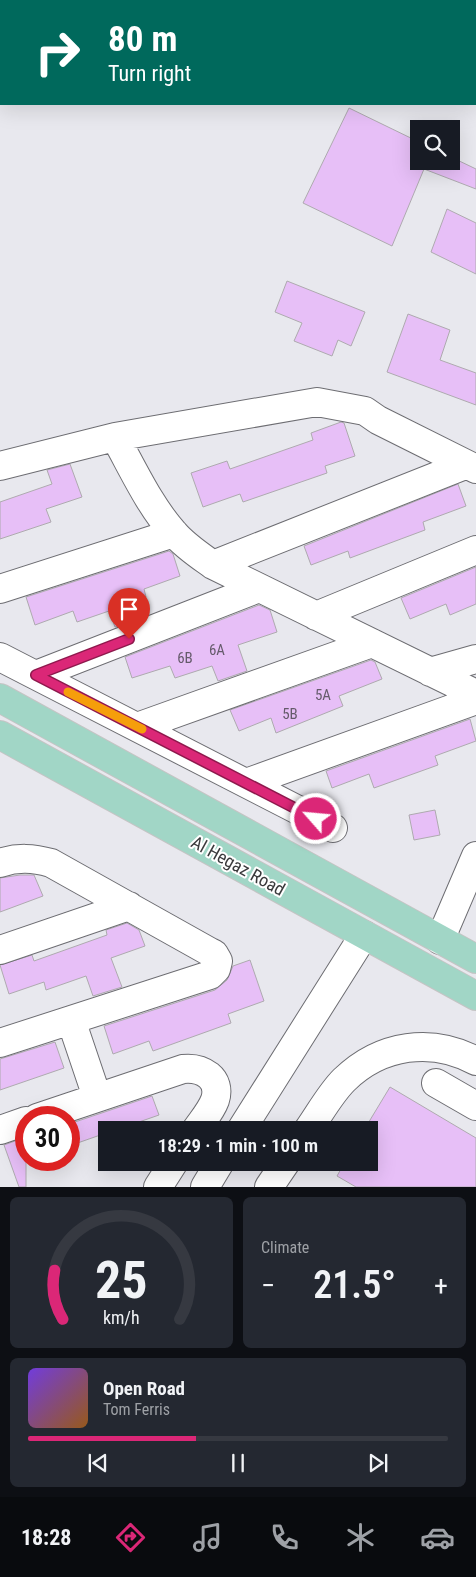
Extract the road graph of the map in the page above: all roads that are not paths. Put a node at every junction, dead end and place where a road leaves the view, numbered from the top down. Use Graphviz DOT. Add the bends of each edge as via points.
graph roads {
  1 [pos="115,437"];
  2 [pos="0,466"];
  3 [pos="470,467"];
  4 [pos="174,533"];
  5 [pos="476,550"];
  6 [pos="213,565"];
  7 [pos="259,588"];
  8 [pos="0,589"];
  9 [pos="316,616"];
  10 [pos="372,643"];
  11 [pos="0,657"];
  12 [pos="476,659"];
  13 [pos="430,672"];
  14 [pos="36,675"];
  15 [pos="476,694"];
  16 [pos="0,698"];
  17 [pos="476,700"];
  18 [pos="137,727"];
  19 [pos="0,735"];
  20 [pos="246,783"];
  21 [pos="333,828"];
  22 [pos="0,862"];
  23 [pos="470,885"];
  24 [pos="129,906"];
  25 [pos="364,935"];
  26 [pos="440,940"];
  27 [pos="0,950"];
  28 [pos="476,959"];
  29 [pos="476,996"];
  30 [pos="71,1020"];
  31 [pos="0,1043"];
  32 [pos="476,1061"];
  33 [pos="436,1083"];
  34 [pos="97,1097"];
  35 [pos="71,1106"];
  36 [pos="476,1106"];
  37 [pos="202,1121"];
  38 [pos="247,1121"];
  39 [pos="314,1121"];
  40 [pos="15,1125"];
  41 [pos="0,1130"];
  42 [pos="168,1171"];
  43 [pos="215,1171"];
  44 [pos="280,1171"];
  45 [pos="158,1187"];
  46 [pos="205,1187"];
  47 [pos="269,1187"];
  1 -- 2 [label="street"];
  1 -- 3 [label="street" via="317,402 365,411"];
  1 -- 4 [label="street" via="152,502"];
  3 -- 6 [label="street"];
  4 -- 6 [label="street"];
  4 -- 8 [label="street"];
  5 -- 9 [label="street"];
  6 -- 7 [label="street"];
  7 -- 9 [label="street"];
  7 -- 14 [label="street"];
  9 -- 10 [label="street"];
  10 -- 13 [label="street"];
  10 -- 18 [label="street"];
  11 -- 14 [label="street"];
  12 -- 13 [label="street"];
  13 -- 15 [label="street"];
  14 -- 18 [label="street"];
  16 -- 26 [label="main road, Al Hegaz Road"];
  17 -- 20 [label="street"];
  18 -- 20 [label="street"];
  19 -- 25 [label="main road, Al Hegaz Road"];
  20 -- 21 [label="street"];
  22 -- 24 [label="street" via="28,858 51,863"];
  23 -- 26 [label="street"];
  24 -- 27 [label="street"];
  24 -- 30 [label="street" via="214,954 218,961 216,969 210,975"];
  25 -- 29 [label="main road, Al Hegaz Road"];
  25 -- 38 [label="street"];
  26 -- 28 [label="main road, Al Hegaz Road"];
  30 -- 31 [label="street"];
  30 -- 34 [label="street"];
  32 -- 39 [label="street" via="441,1047 399,1049 379,1056 344,1080"];
  33 -- 36 [label="street"];
  34 -- 35 [label="street"];
  34 -- 37 [label="street" via="183,1069 200,1069 214,1081 216,1099"];
  40 -- 41 [label="street"];
  42 -- 45 [label="street"];
  43 -- 46 [label="street"];
  44 -- 47 [label="street"];
}
